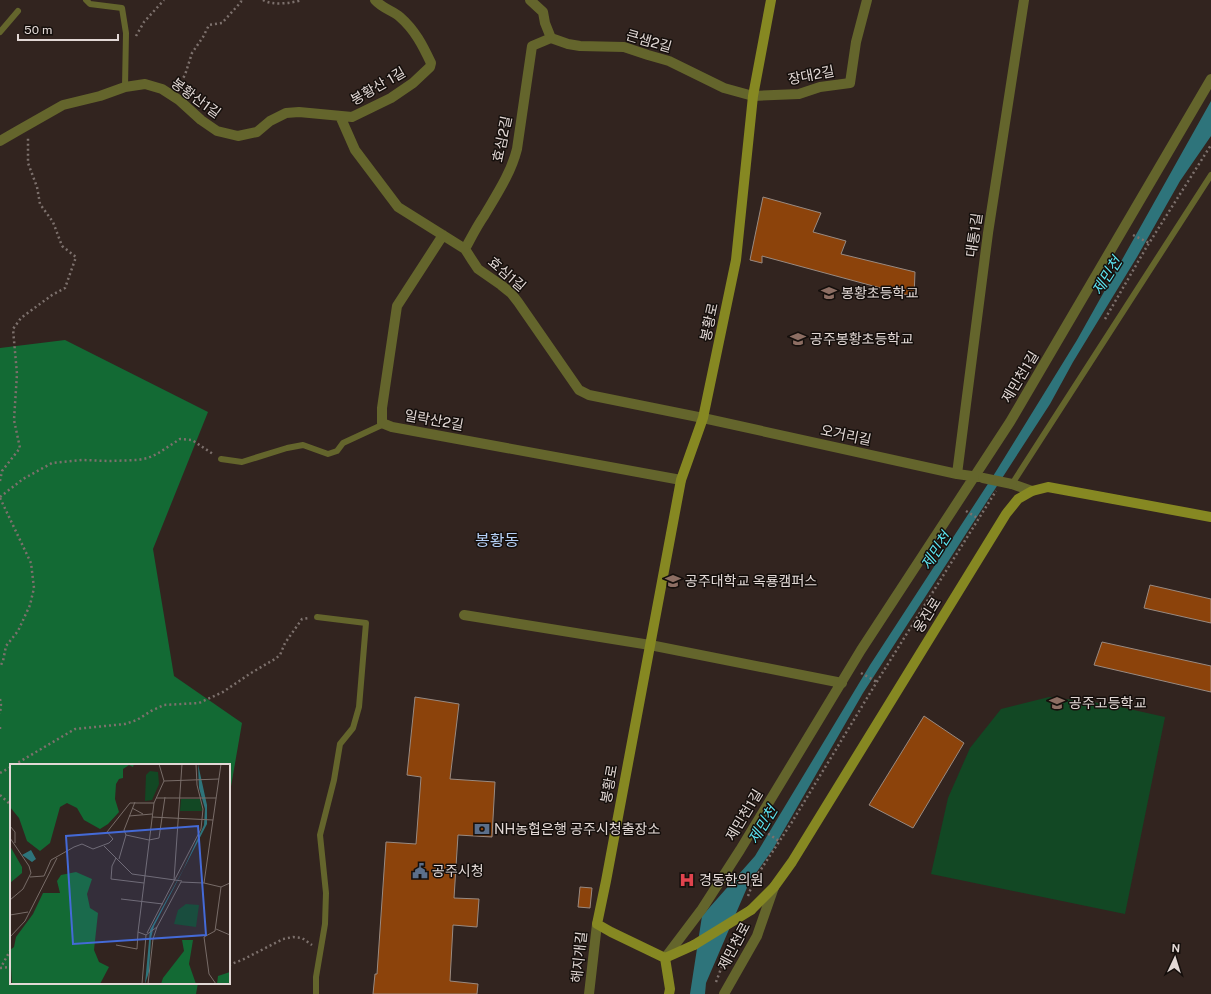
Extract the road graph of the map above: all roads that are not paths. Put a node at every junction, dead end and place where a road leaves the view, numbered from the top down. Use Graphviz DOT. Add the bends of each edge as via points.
graph roads {
  1 [pos="86,0"];
  2 [pos="375,0"];
  3 [pos="530,0"];
  4 [pos="771,0"];
  5 [pos="867,0"];
  6 [pos="1024,0"];
  7 [pos="18,11"];
  8 [pos="0,32"];
  9 [pos="551,38"];
  10 [pos="1211,80"];
  11 [pos="125,87"];
  12 [pos="754,96"];
  13 [pos="340,116"];
  14 [pos="0,141"];
  15 [pos="1211,175"];
  16 [pos="443,235"];
  17 [pos="465,248"];
  18 [pos="703,418"];
  19 [pos="384,424"];
  20 [pos="221,459"];
  21 [pos="957,474"];
  22 [pos="978,476"];
  23 [pos="681,480"];
  24 [pos="1012,484"];
  25 [pos="1032,491"];
  26 [pos="1211,517"];
  27 [pos="464,615"];
  28 [pos="317,617"];
  29 [pos="650,645"];
  30 [pos="842,682"];
  31 [pos="774,887"];
  32 [pos="597,924"];
  33 [pos="665,958"];
  34 [pos="316,994"];
  35 [pos="589,994"];
  36 [pos="669,994"];
  37 [pos="724,994"];
  1 -- 11 [label="lane" via="90,4 122,8 126,33"];
  2 -- 13 [label="street, 봉황산 1길" via="401,17 417,36 431,63 430,67 413,84 390,98 352,117"];
  3 -- 9 [label="street" via="543,12"];
  4 -- 12 [label="main road, 봉황로"];
  5 -- 12 [label="street, 장대2길" via="856,42 850,83 820,87 799,94"];
  6 -- 21 [label="street, 대통1길" via="988,233"];
  7 -- 8 [label="lane"];
  9 -- 12 [label="street, 큰샘2길" via="580,46 624,47 669,61 724,88"];
  9 -- 17 [label="street, 효심2길" via="532,46 514,162"];
  10 -- 22 [label="street, 제민천1길"];
  11 -- 13 [label="street, 봉황산1길" via="145,84 162,89 218,131 238,136 257,132 286,113"];
  11 -- 14 [label="street, 봉황산1길" via="63,105"];
  12 -- 18 [label="main road, 봉황로" via="736,260"];
  13 -- 16 [label="street, 효심1길" via="355,150 398,207"];
  15 -- 24 [label="lane"];
  16 -- 17 [label="street, 효심1길"];
  16 -- 19 [label="street, 일락산2길" via="397,306 382,408"];
  17 -- 18 [label="street, 효심1길" via="478,269 511,293 578,390 589,395"];
  18 -- 21 [label="street, 오거리길"];
  18 -- 23 [label="main road, 봉황로"];
  19 -- 20 [label="lane" via="343,443 336,451 328,454 303,446 287,448 242,462"];
  19 -- 23 [label="street, 일락산2길"];
  21 -- 22 [label="street, 오거리길"];
  22 -- 24 [label="street, 오거리길, bridge"];
  22 -- 30 [label="street, 제민천1길" via="890,605"];
  23 -- 29 [label="main road, 봉황로"];
  24 -- 25 [label="street"];
  25 -- 26 [label="main road, 웅진로" via="1048,487"];
  25 -- 31 [label="main road, 웅진로" via="1018,499 1006,514 792,862"];
  27 -- 29 [label="street"];
  28 -- 34 [label="lane" via="366,623 359,707 353,728 340,744 320,835 326,893 325,924 316,977"];
  29 -- 30 [label="street"];
  29 -- 32 [label="main road, 봉황로"];
  30 -- 33 [label="street, 제민천1길" via="702,909"];
  31 -- 33 [label="main road, 웅진로, bridge" via="694,945"];
  31 -- 37 [label="street, 제민천로" via="758,936"];
  32 -- 33 [label="main road"];
  32 -- 35 [label="street, 해지개길"];
  33 -- 36 [label="main road"];
}
